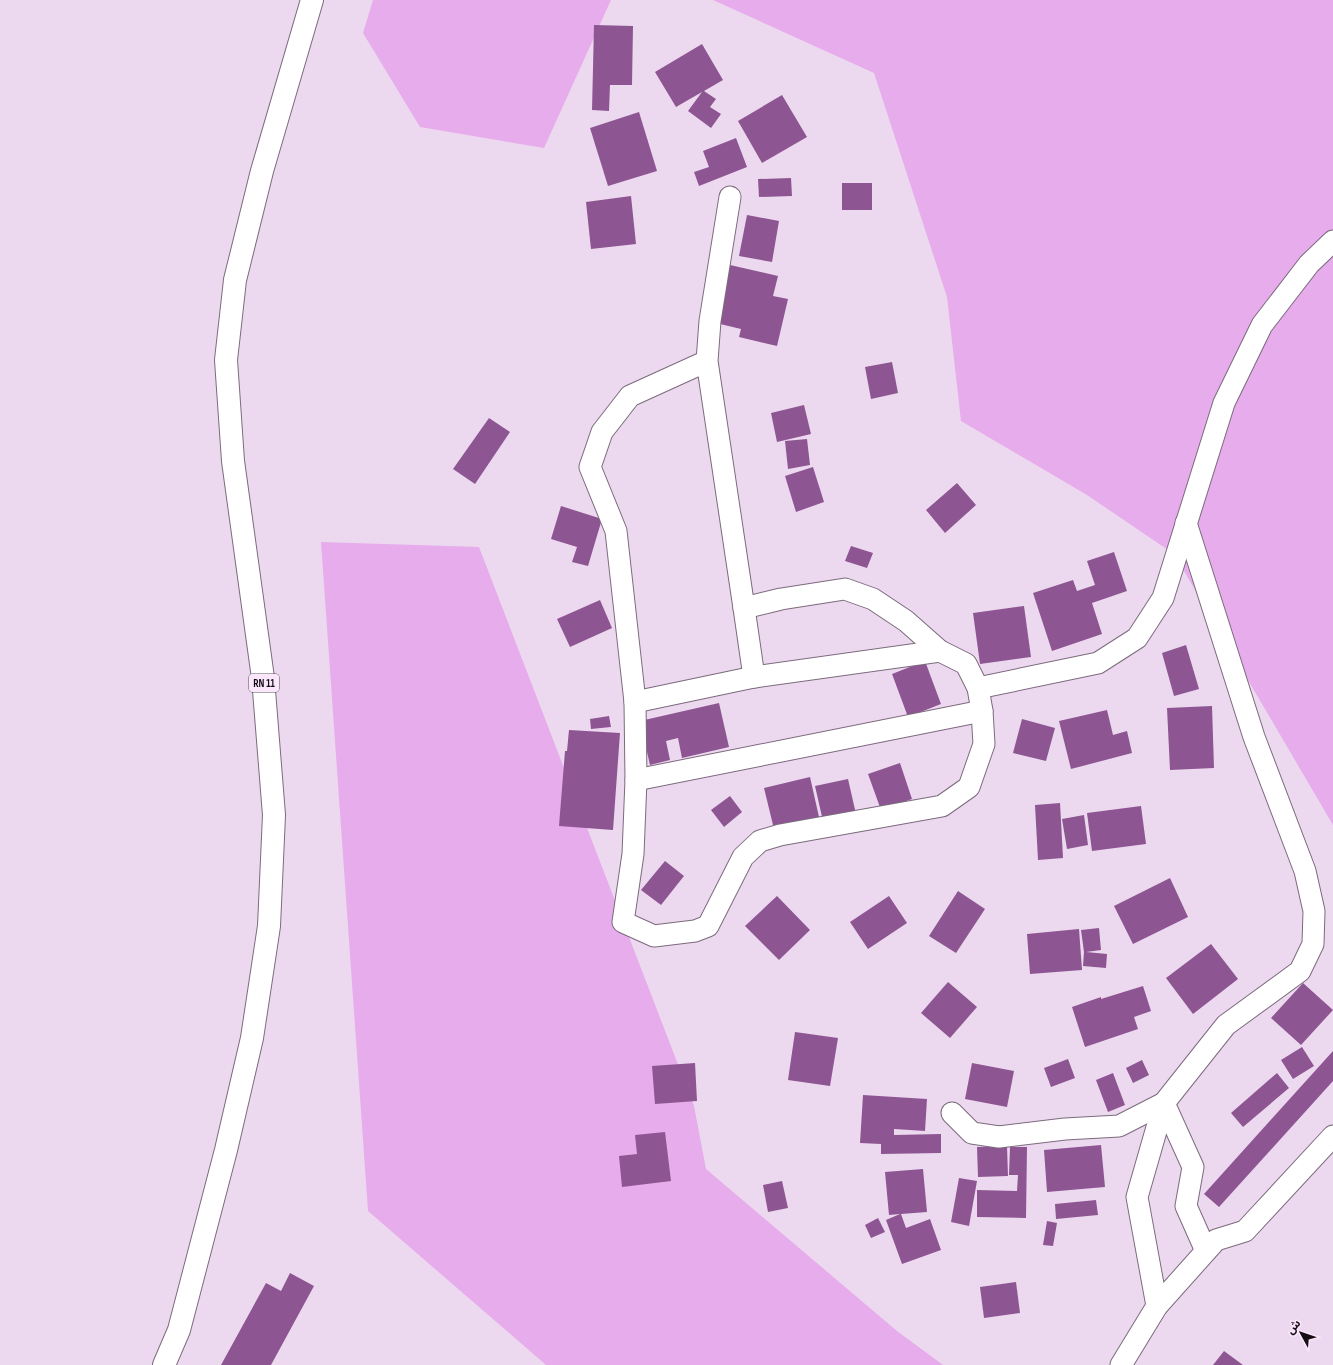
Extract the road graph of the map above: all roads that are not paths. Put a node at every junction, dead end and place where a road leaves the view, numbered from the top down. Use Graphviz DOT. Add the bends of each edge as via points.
graph roads {
  1 [pos="312,0"];
  2 [pos="730,197"];
  3 [pos="1333,241"];
  4 [pos="707,361"];
  5 [pos="1186,523"];
  6 [pos="744,608"];
  7 [pos="940,652"];
  8 [pos="754,677"];
  9 [pos="978,688"];
  10 [pos="635,702"];
  11 [pos="982,711"];
  12 [pos="636,780"];
  13 [pos="1164,1103"];
  14 [pos="952,1114"];
  15 [pos="1333,1136"];
  16 [pos="1206,1252"];
  17 [pos="1157,1306"];
  18 [pos="164,1365"];
  19 [pos="1121,1365"];
  1 -- 18 [label="main road, RN 11" via="262,171 235,280 226,360 233,461 264,678 274,815 270,926 252,1038 226,1150 180,1330"];
  2 -- 4 [label="street" via="710,321"];
  3 -- 5 [label="street" via="1308,264 1262,325 1224,403"];
  4 -- 6 [label="street"];
  4 -- 10 [label="street" via="630,396 602,432 590,467 616,531"];
  5 -- 9 [label="street" via="1163,598 1137,638 1098,663"];
  5 -- 13 [label="street" via="1254,737 1305,871 1314,911 1313,944 1300,971 1226,1025"];
  6 -- 7 [label="street" via="780,599 845,589 873,599 906,622"];
  6 -- 8 [label="street"];
  7 -- 8 [label="street"];
  7 -- 9 [label="street" via="966,664"];
  8 -- 10 [label="street"];
  9 -- 11 [label="street"];
  10 -- 12 [label="street"];
  11 -- 12 [label="street"];
  11 -- 12 [label="street" via="984,744 969,787 942,806 780,835 760,841 743,857 708,926 695,931 654,936 623,922 633,854"];
  13 -- 14 [label="street" via="1118,1126 999,1137 972,1133"];
  13 -- 16 [label="street" via="1193,1167 1186,1206"];
  13 -- 17 [label="street" via="1137,1197"];
  15 -- 16 [label="street" via="1245,1231 1216,1240"];
  16 -- 17 [label="street"];
  17 -- 19 [label="street"];
}
